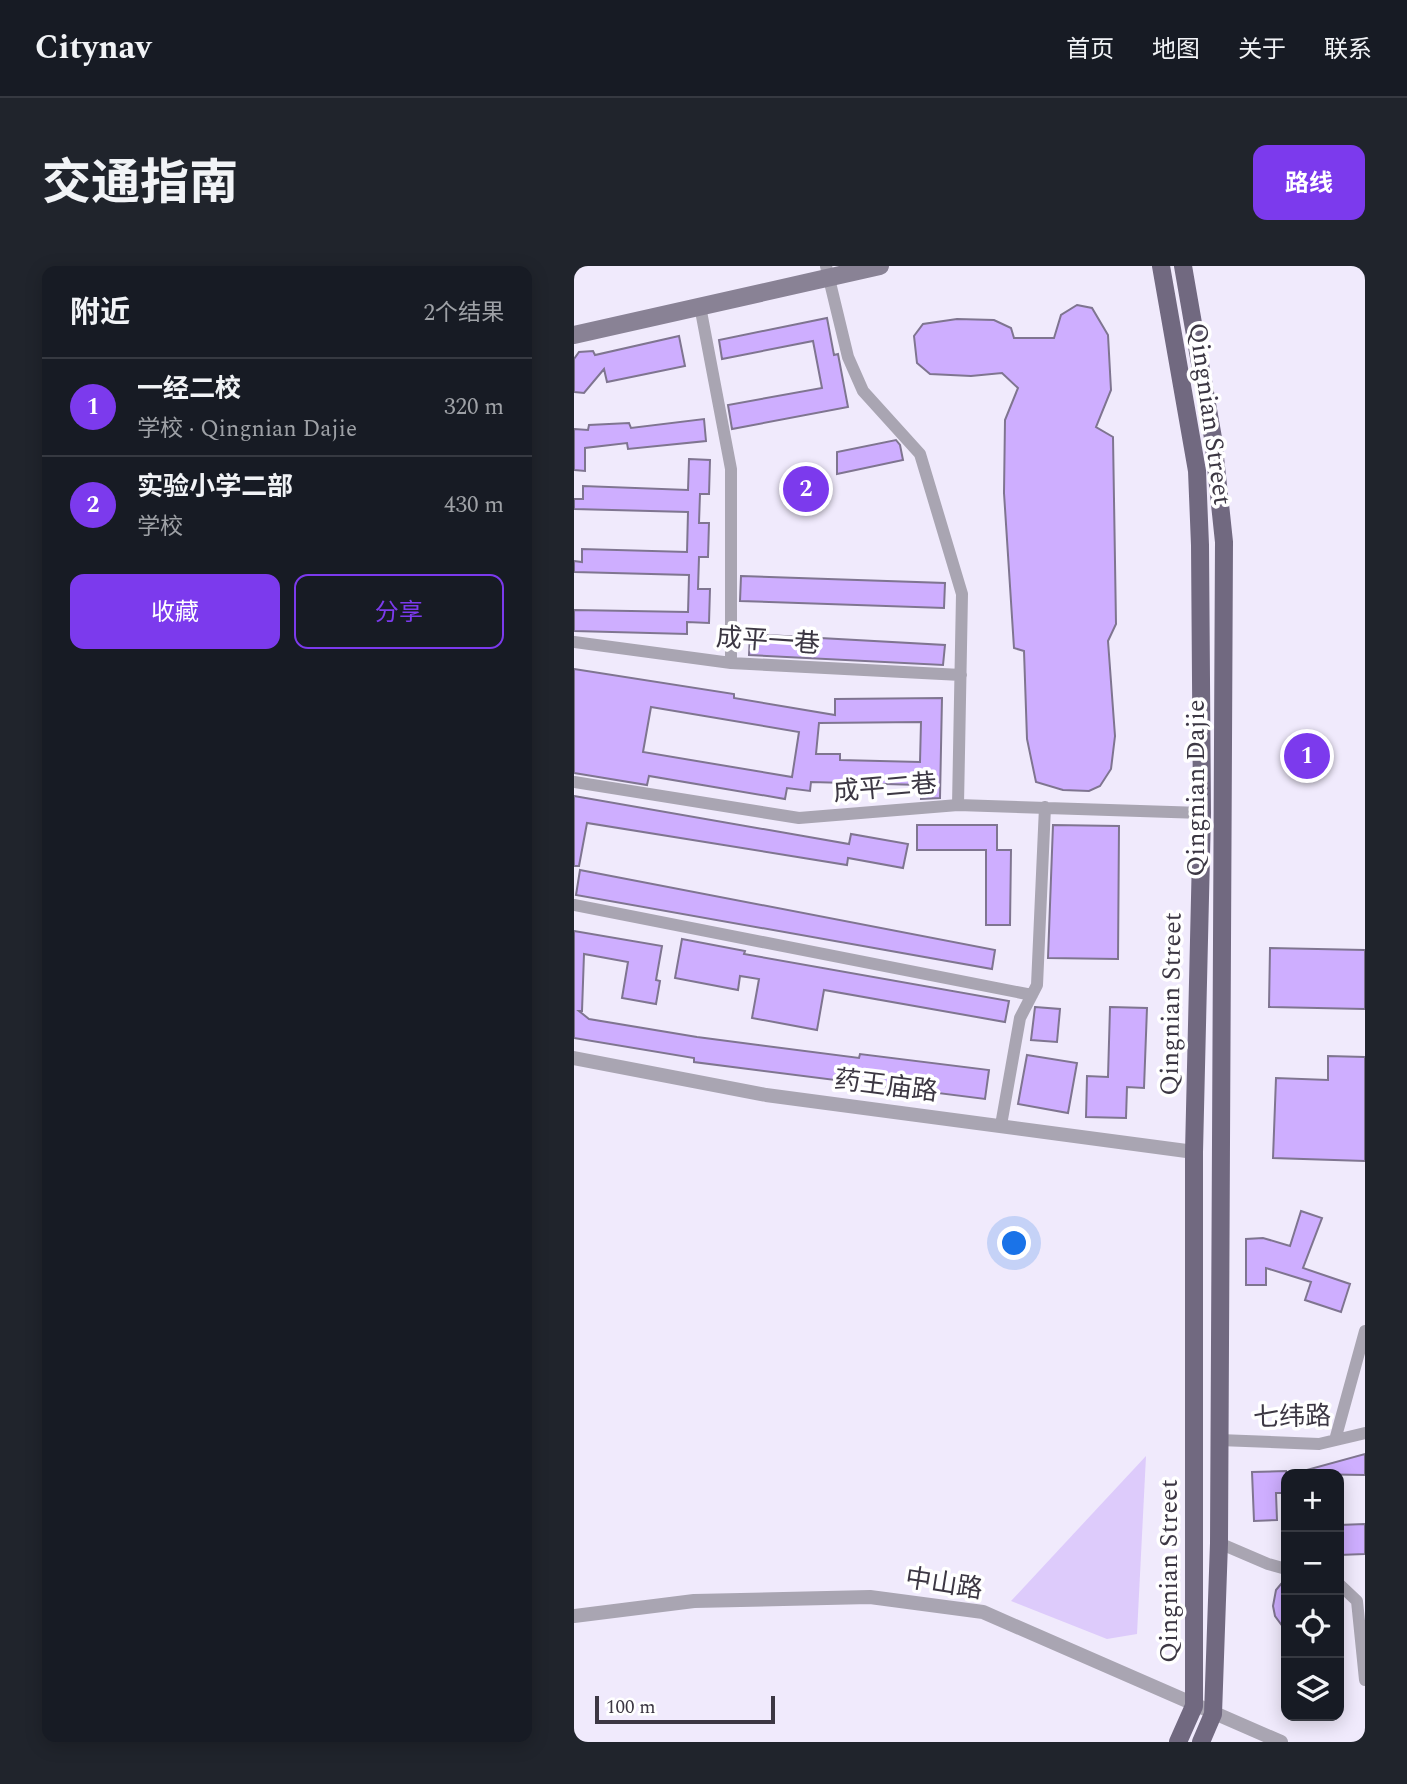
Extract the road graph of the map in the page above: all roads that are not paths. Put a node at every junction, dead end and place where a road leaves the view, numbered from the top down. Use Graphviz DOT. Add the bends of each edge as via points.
graph roads {
  1 [pos="880,266"];
  2 [pos="1161,266"];
  3 [pos="1183,266"];
  4 [pos="828,271"];
  5 [pos="700,306"];
  6 [pos="579,332"];
  7 [pos="574,642"];
  8 [pos="731,663"];
  9 [pos="961,676"];
  10 [pos="574,782"];
  11 [pos="958,805"];
  12 [pos="1045,807"];
  13 [pos="1202,813"];
  14 [pos="574,905"];
  15 [pos="1032,995"];
  16 [pos="574,1058"];
  17 [pos="1001,1125"];
  18 [pos="1194,1152"];
  19 [pos="1365,1331"];
  20 [pos="1365,1433"];
  21 [pos="1219,1440"];
  22 [pos="1335,1440"];
  23 [pos="1219,1543"];
  24 [pos="1281,1568"];
  25 [pos="1344,1589"];
  26 [pos="574,1616"];
  27 [pos="1365,1680"];
  28 [pos="1195,1706"];
  29 [pos="1213,1714"];
  30 [pos="1178,1742"];
  31 [pos="1201,1742"];
  32 [pos="1281,1742"];
  1 -- 4 [label="main road"];
  2 -- 13 [label="main road, Qingnian Street" via="1196,471"];
  3 -- 21 [label="main road, Qingnian Dajie" via="1213,438 1224,542"];
  4 -- 5 [label="main road"];
  4 -- 9 [label="street" via="848,357 863,390 920,454 962,594"];
  5 -- 6 [label="main road"];
  5 -- 8 [label="street" via="730,468"];
  7 -- 8 [label="street, 成平一巷"];
  8 -- 9 [label="street, 成平一巷"];
  9 -- 11 [label="street"];
  10 -- 11 [label="street, 成平二巷" via="799,818"];
  11 -- 12 [label="street, 成平二巷"];
  12 -- 13 [label="street, 成平二巷"];
  12 -- 15 [label="street" via="1037,985"];
  13 -- 18 [label="main road, Qingnian Street"];
  14 -- 15 [label="street"];
  15 -- 17 [label="street" via="1020,1018"];
  16 -- 17 [label="street, 药王庙路" via="766,1095"];
  17 -- 18 [label="street, 药王庙路"];
  18 -- 28 [label="main road, Qingnian Street"];
  19 -- 22 [label="street"];
  20 -- 22 [label="street, 七纬路"];
  21 -- 22 [label="street, 七纬路" via="1319,1444"];
  21 -- 23 [label="main road, Qingnian Street"];
  23 -- 24 [label="street"];
  23 -- 29 [label="main road, Qingnian Street"];
  25 -- 27 [label="street" via="1357,1601"];
  26 -- 28 [label="street, 中山路" via="694,1601 870,1597 983,1612"];
  28 -- 29 [label="street, 中山路"];
  28 -- 30 [label="main road, Qingnian Street"];
  29 -- 31 [label="main road, Qingnian Street"];
  29 -- 32 [label="street, 中山路"];
}
